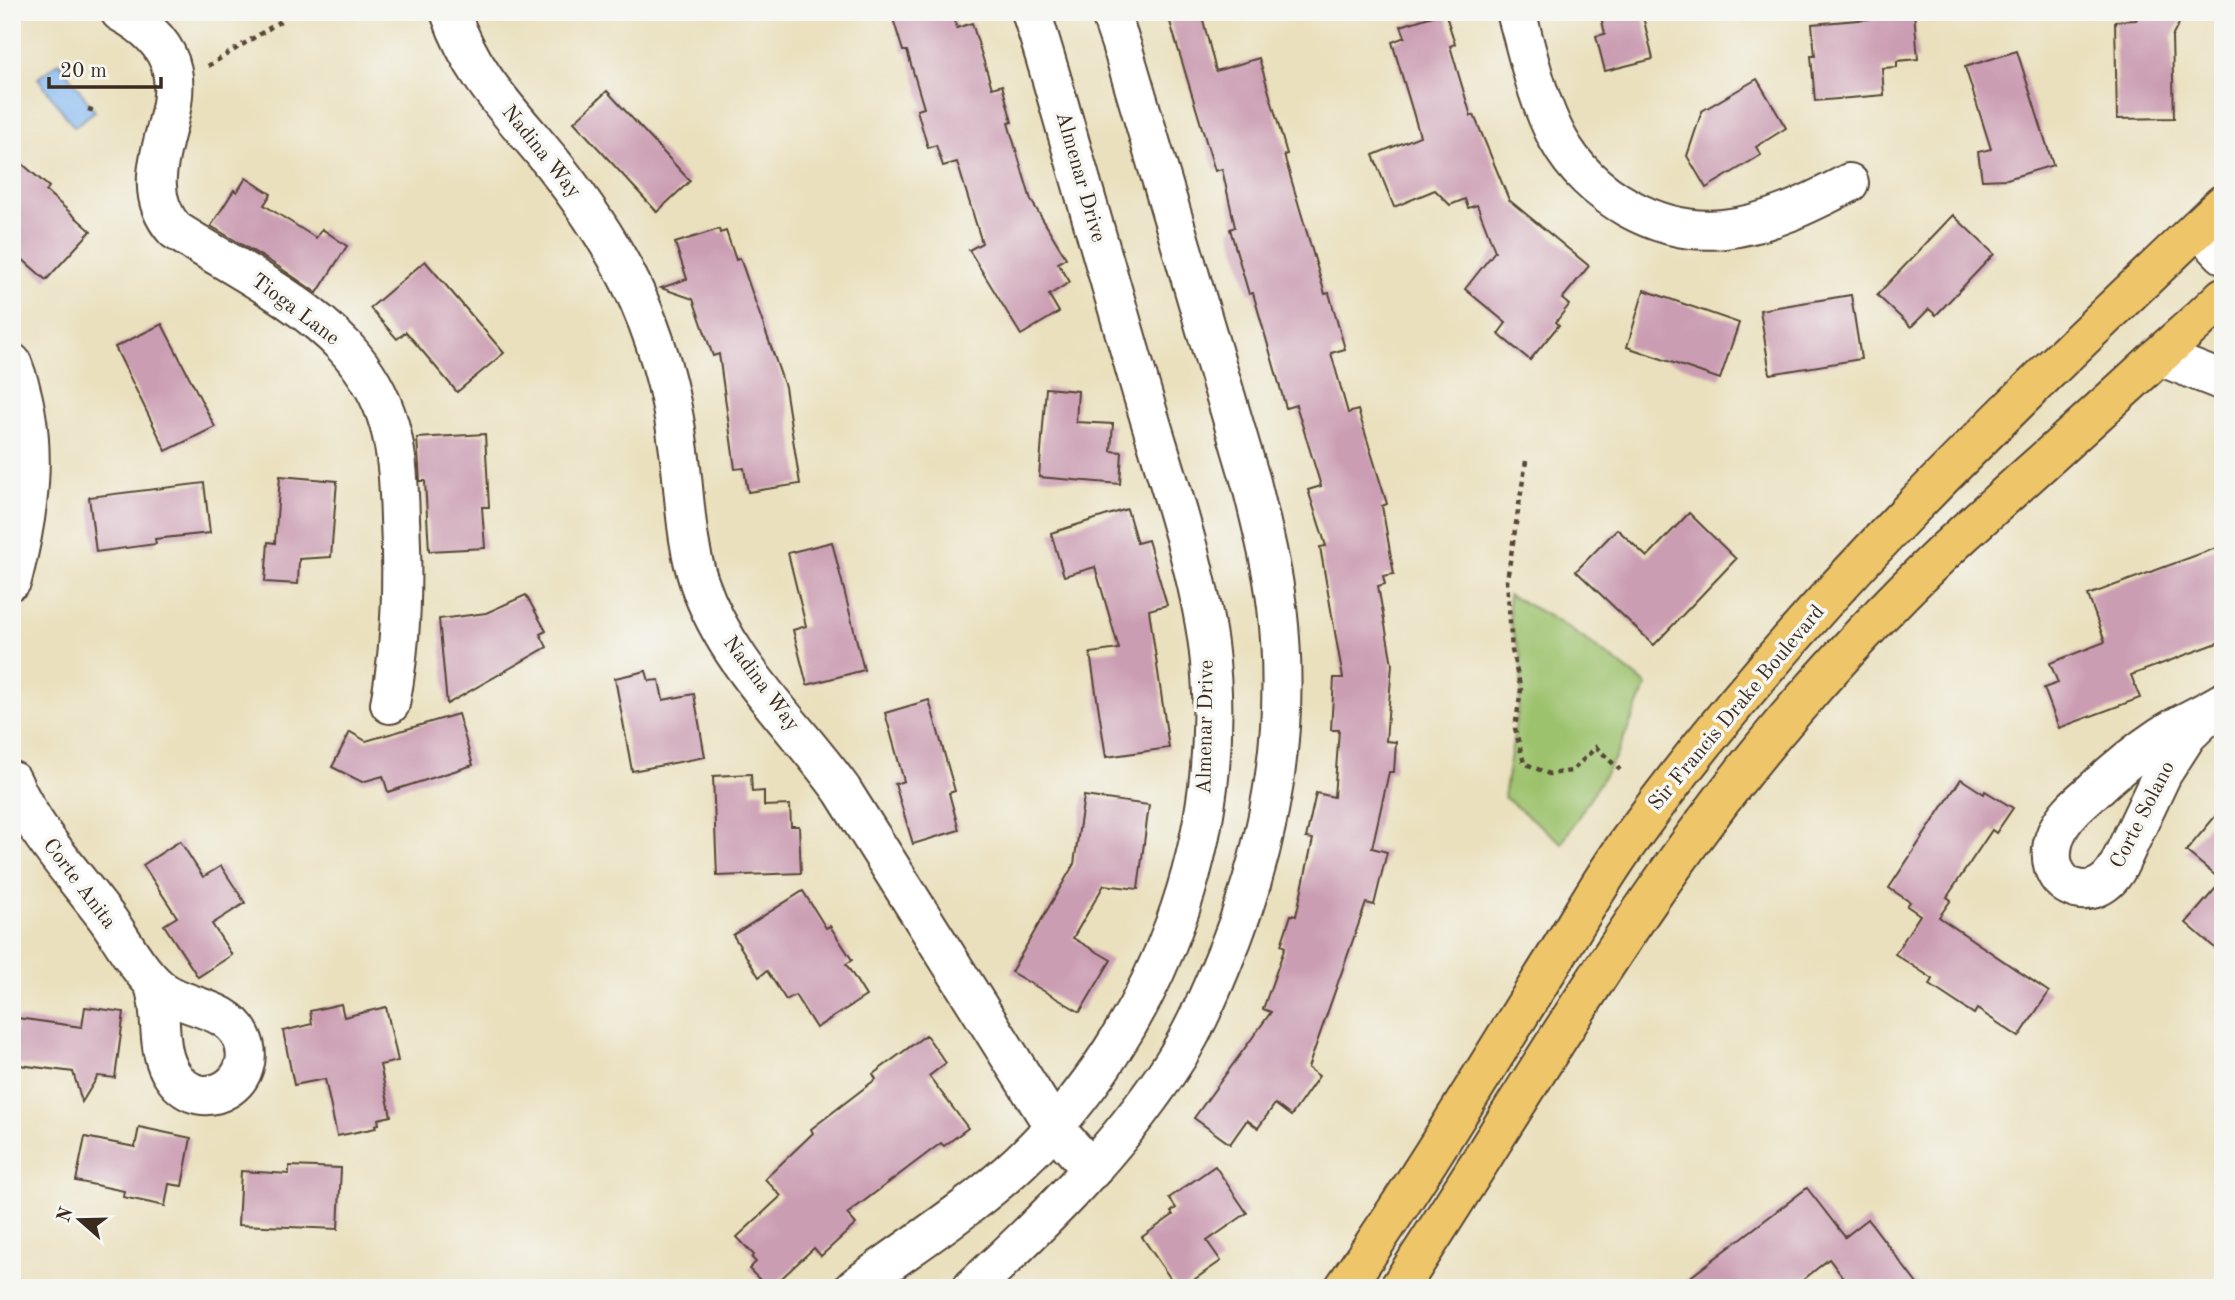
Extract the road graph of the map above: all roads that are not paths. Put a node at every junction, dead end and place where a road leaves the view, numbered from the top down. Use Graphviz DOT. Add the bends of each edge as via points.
graph roads {
  1 [pos="120,12"];
  2 [pos="450,12"];
  3 [pos="1031,12"];
  4 [pos="1110,12"];
  5 [pos="1516,12"];
  6 [pos="1849,183"];
  7 [pos="2215,229"];
  8 [pos="2223,297"];
  9 [pos="2159,356"];
  10 [pos="12,363"];
  11 [pos="2223,381"];
  12 [pos="12,580"];
  13 [pos="2220,703"];
  14 [pos="390,704"];
  15 [pos="12,781"];
  16 [pos="153,983"];
  17 [pos="1054,1127"];
  18 [pos="1092,1170"];
  19 [pos="853,1288"];
  20 [pos="972,1288"];
  21 [pos="1344,1288"];
  22 [pos="1399,1288"];
  1 -- 14 [label="street, Tioga Lane" via="153,35 164,51 175,87 157,169 158,197 167,220 175,230 284,298 333,335 357,362 384,408 397,466 402,564 401,632"];
  2 -- 17 [label="street, Nadina Way" via="485,83 589,212 633,287 654,342 672,411 698,579 723,635 757,686 842,790"];
  3 -- 17 [label="street, Almenar Drive" via="1191,563 1206,632 1211,689 1204,812 1177,916 1126,1031"];
  4 -- 18 [label="street" via="1260,515 1277,606 1281,710 1267,820 1233,941 1172,1066"];
  5 -- 6 [label="street" via="1542,101 1560,142 1602,190 1642,215 1681,226 1721,229 1771,219"];
  7 -- 21 [label="main road, Sir Francis Drake Boulevard" via="1948,471 1728,711 1629,840"];
  8 -- 9 [label="main road"];
  9 -- 11 [label="street"];
  9 -- 22 [label="main road" via="1905,590 1744,769 1610,956"];
  10 -- 12 [label="street" via="22,391 31,460 26,520"];
  13 -- 13 [label="street, Corte Solano" via="2162,735 2068,815 2056,834 2052,854 2054,872 2064,883 2084,891 2109,881 2162,774 2187,735"];
  15 -- 16 [label="street, Corte Anita" via="38,831"];
  17 -- 18 [label="street, Nadina Way"];
  17 -- 19 [label="street, Almenar Drive" via="990,1190"];
  18 -- 20 [label="street"];
}
